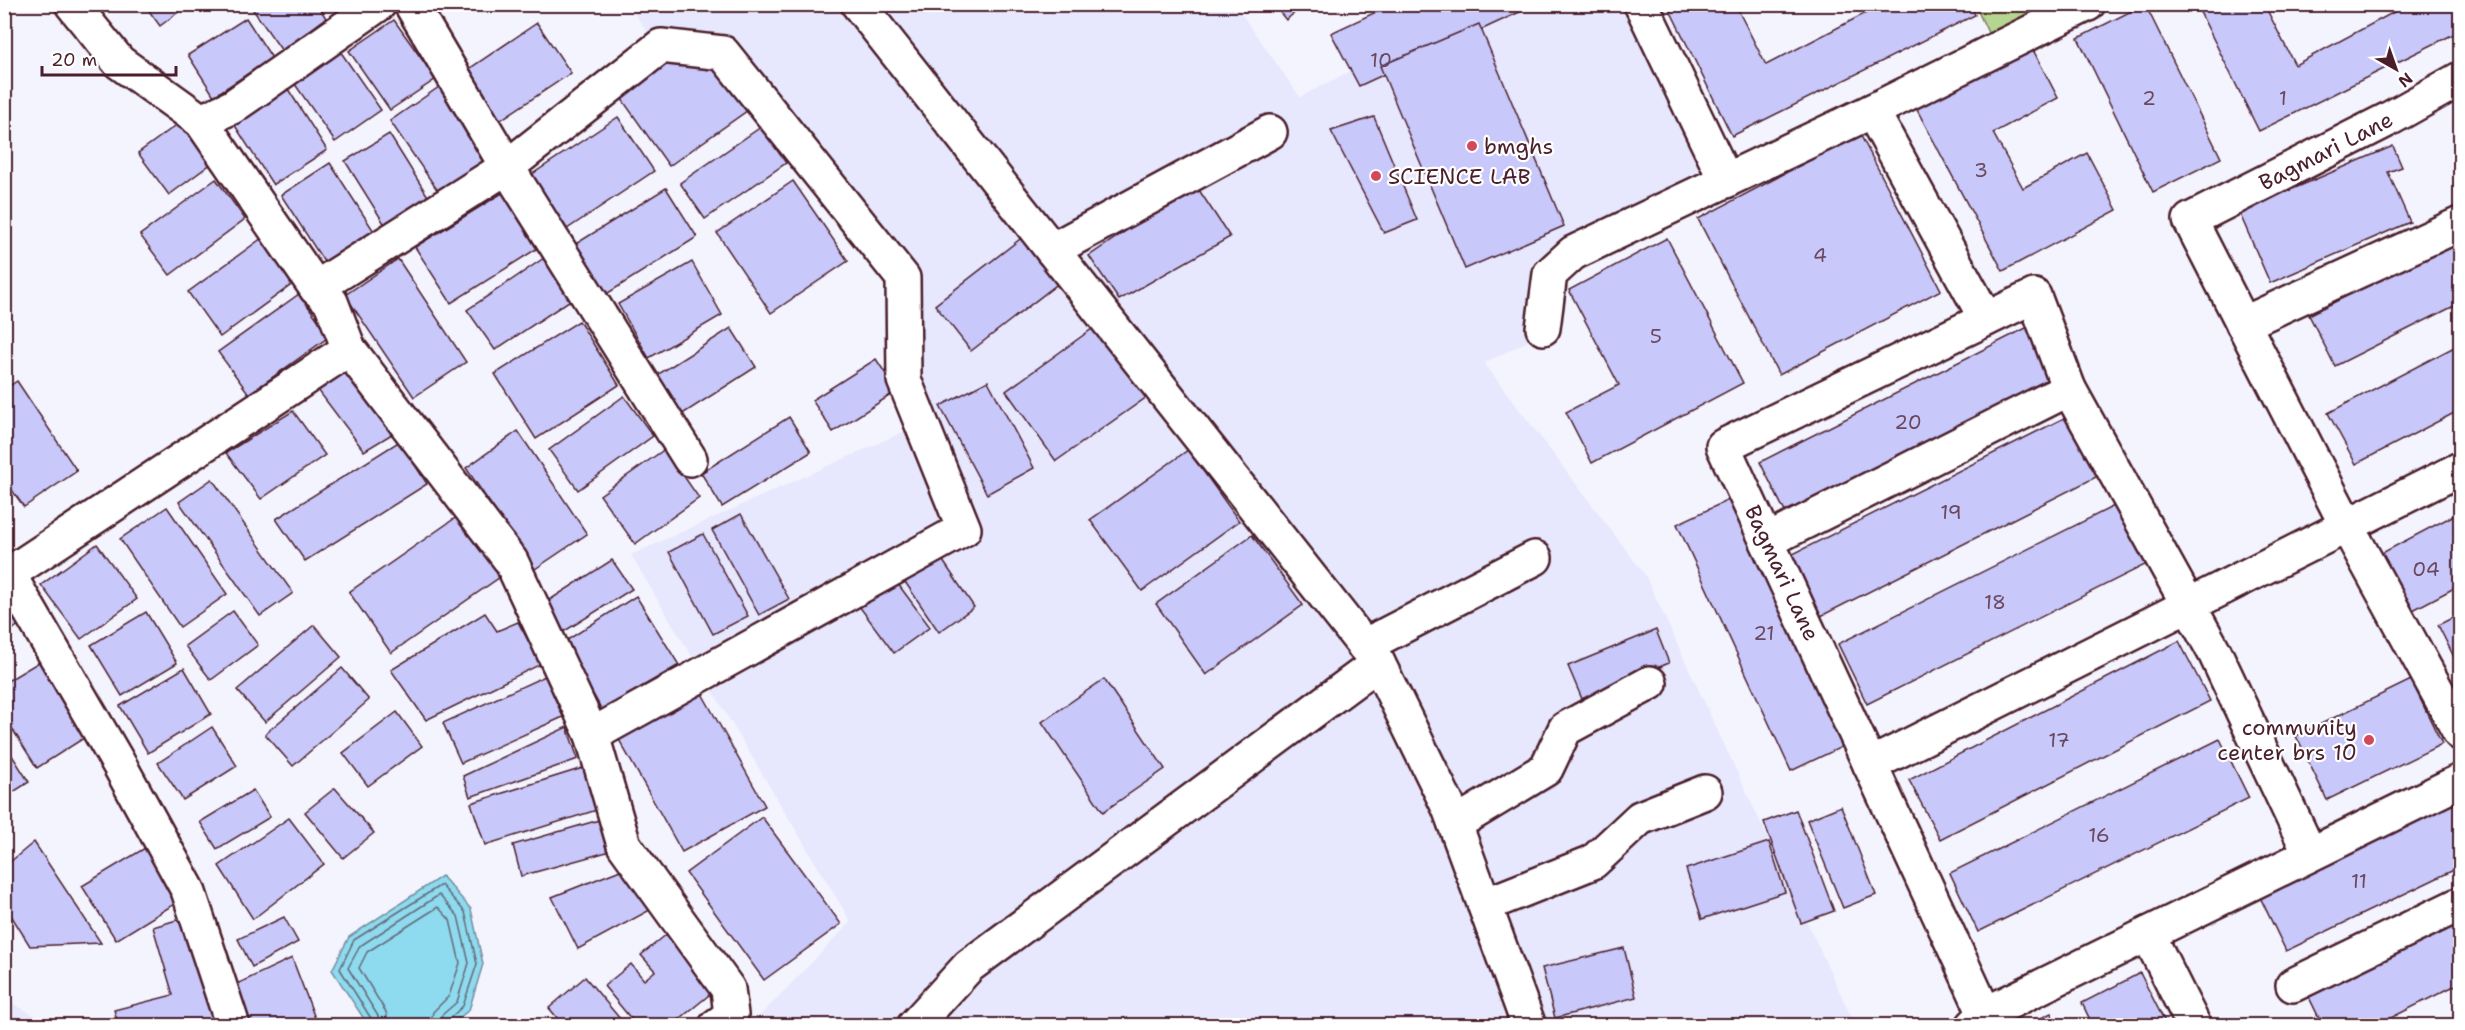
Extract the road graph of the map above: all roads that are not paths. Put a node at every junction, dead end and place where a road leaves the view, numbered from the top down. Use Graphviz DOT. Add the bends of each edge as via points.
graph roads {
  1 [pos="72,4"];
  2 [pos="379,4"];
  3 [pos="411,4"];
  4 [pos="858,4"];
  5 [pos="1641,4"];
  6 [pos="2088,4"];
  7 [pos="2460,79"];
  8 [pos="1872,111"];
  9 [pos="201,121"];
  10 [pos="1270,132"];
  11 [pos="507,167"];
  12 [pos="1726,181"];
  13 [pos="2460,224"];
  14 [pos="1052,250"];
  15 [pos="316,288"];
  16 [pos="1986,319"];
  17 [pos="2243,324"];
  18 [pos="1543,328"];
  19 [pos="349,349"];
  20 [pos="2069,389"];
  21 [pos="690,459"];
  22 [pos="2460,469"];
  23 [pos="2347,526"];
  24 [pos="1767,542"];
  25 [pos="1535,558"];
  26 [pos="7,576"];
  27 [pos="2189,605"];
  28 [pos="1371,655"];
  29 [pos="1650,682"];
  30 [pos="2460,733"];
  31 [pos="592,735"];
  32 [pos="1870,765"];
  33 [pos="2460,781"];
  34 [pos="1705,792"];
  35 [pos="1455,824"];
  36 [pos="2310,854"];
  37 [pos="2460,904"];
  38 [pos="1485,905"];
  39 [pos="2148,934"];
  40 [pos="2293,985"];
  41 [pos="1979,1020"];
  42 [pos="734,1022"];
  43 [pos="233,1026"];
  44 [pos="914,1026"];
  45 [pos="1529,1026"];
  46 [pos="2194,1026"];
  1 -- 9 [label="street" via="119,62"];
  2 -- 9 [label="street" via="232,107"];
  3 -- 11 [label="street"];
  4 -- 14 [label="street"];
  5 -- 12 [label="street"];
  6 -- 8 [label="street"];
  7 -- 17 [label="street, Bagmari Lane" via="2190,220"];
  8 -- 12 [label="street"];
  8 -- 16 [label="street"];
  9 -- 15 [label="street"];
  10 -- 14 [label="street"];
  11 -- 15 [label="street"];
  11 -- 21 [label="street"];
  11 -- 31 [label="street" via="661,46 723,53 903,278 904,380 964,529"];
  12 -- 18 [label="street" via="1573,253 1550,274"];
  13 -- 17 [label="street"];
  14 -- 28 [label="street"];
  15 -- 19 [label="street" via="331,302"];
  16 -- 20 [label="street, Bagmari Lane" via="2034,296"];
  16 -- 24 [label="street, Bagmari Lane" via="1723,446"];
  17 -- 23 [label="street"];
  19 -- 26 [label="street"];
  19 -- 31 [label="street" via="511,561"];
  20 -- 24 [label="street"];
  20 -- 27 [label="street"];
  22 -- 23 [label="street"];
  23 -- 27 [label="street"];
  23 -- 30 [label="street"];
  24 -- 32 [label="street, Bagmari Lane"];
  25 -- 28 [label="street"];
  26 -- 43 [label="street" via="120,766 188,890"];
  27 -- 32 [label="street"];
  27 -- 36 [label="street"];
  28 -- 35 [label="street"];
  28 -- 44 [label="street" via="969,966"];
  29 -- 35 [label="street" via="1565,729 1546,769"];
  31 -- 42 [label="street" via="624,845 728,989"];
  32 -- 41 [label="street, Bagmari Lane"];
  33 -- 36 [label="street"];
  34 -- 38 [label="street" via="1640,818 1593,862"];
  35 -- 38 [label="street"];
  36 -- 39 [label="street"];
  37 -- 40 [label="street"];
  38 -- 45 [label="street"];
  39 -- 41 [label="street"];
  39 -- 46 [label="street"];
}
